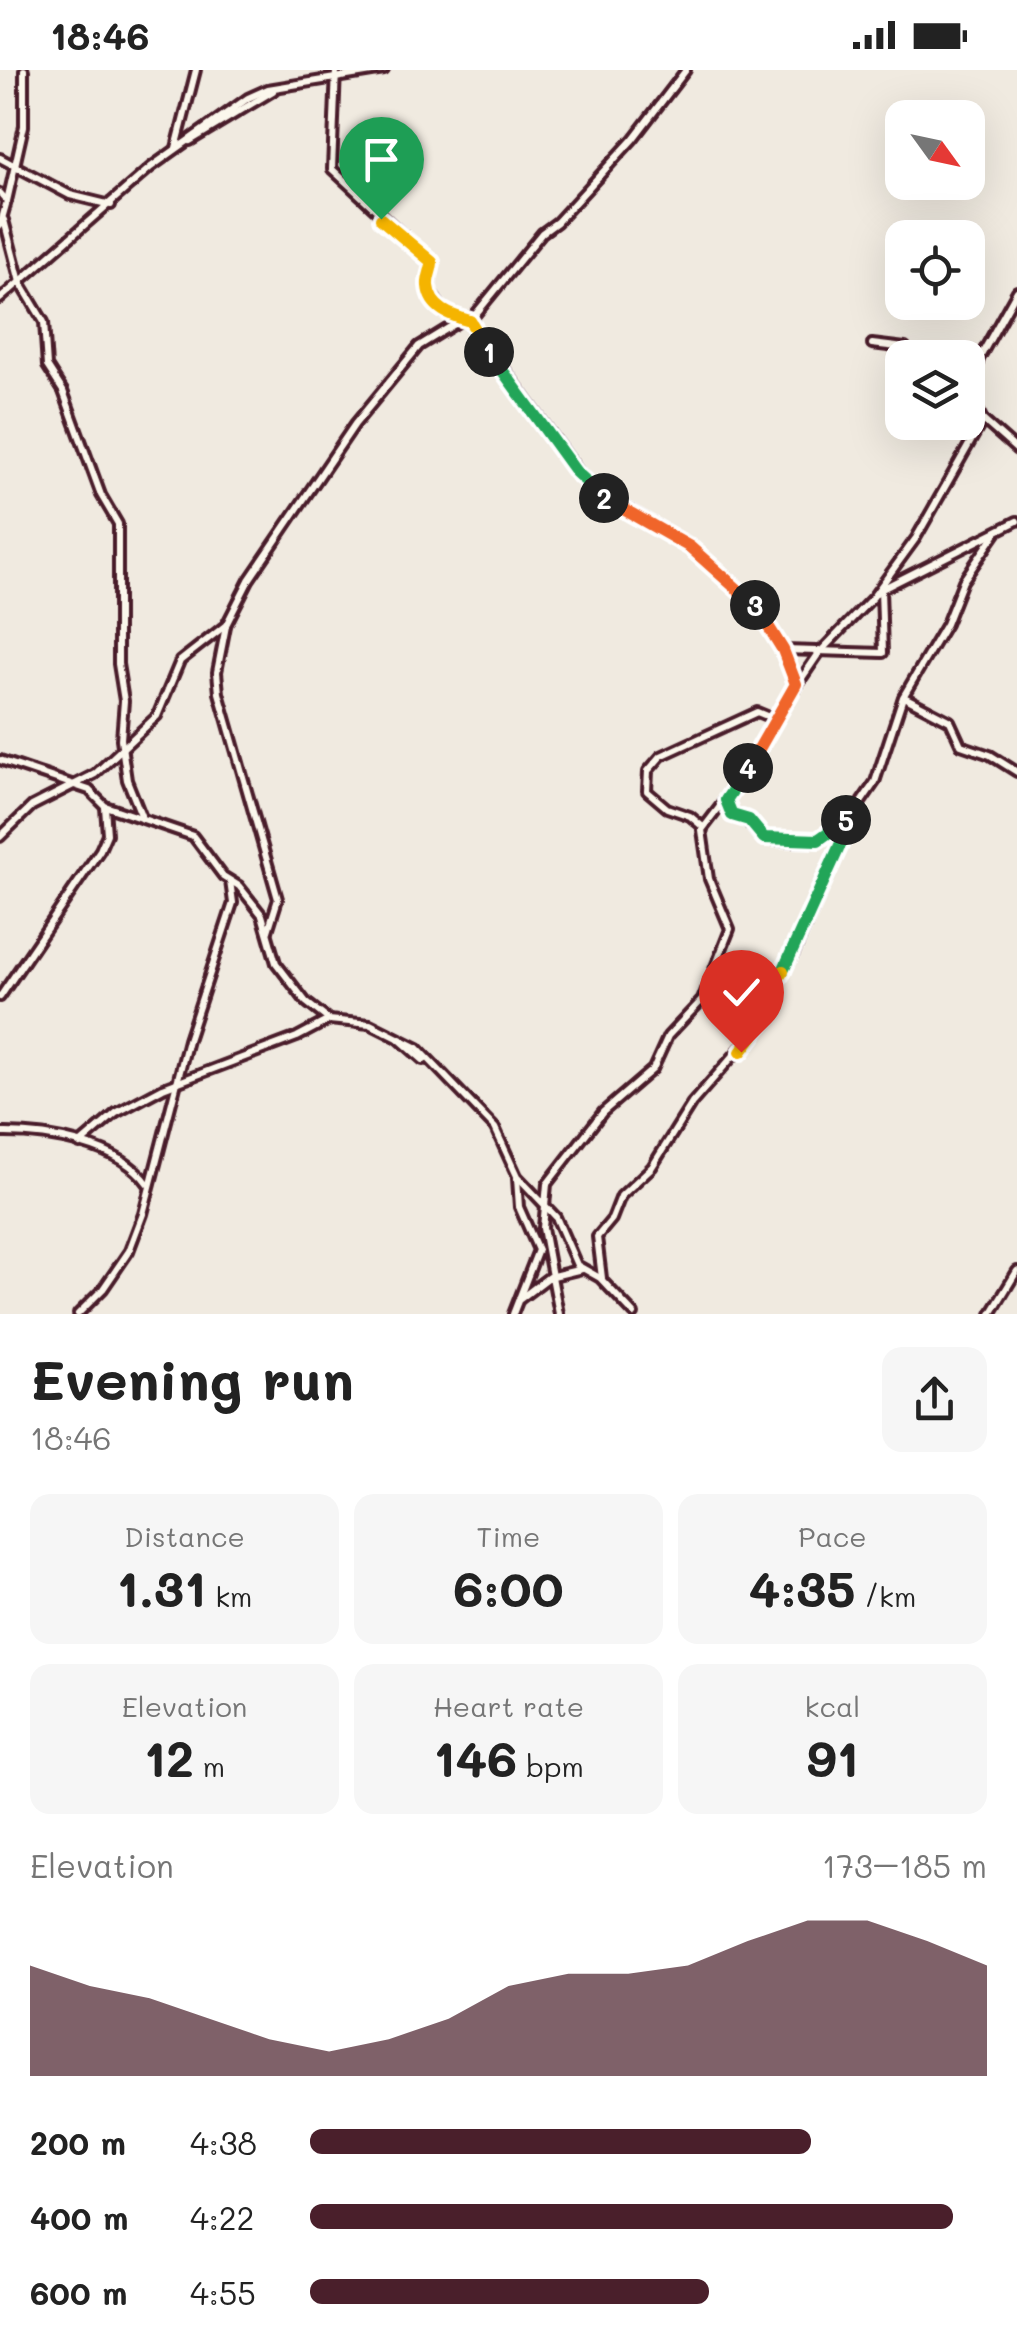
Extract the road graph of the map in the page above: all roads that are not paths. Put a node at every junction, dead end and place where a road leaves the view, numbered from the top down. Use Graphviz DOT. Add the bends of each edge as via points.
graph roads {
  1 [pos="24,70"];
  2 [pos="196,70"];
  3 [pos="384,70"];
  4 [pos="686,70"];
  5 [pos="337,74"];
  6 [pos="176,149"];
  7 [pos="0,158"];
  8 [pos="18,166"];
  9 [pos="0,193"];
  10 [pos="7,201"];
  11 [pos="110,205"];
  12 [pos="2,223"];
  13 [pos="20,282"];
  14 [pos="1017,291"];
  15 [pos="0,299"];
  16 [pos="467,320"];
  17 [pos="872,344"];
  18 [pos="885,345"];
  19 [pos="985,349"];
  20 [pos="985,422"];
  21 [pos="972,440"];
  22 [pos="1017,450"];
  23 [pos="1017,522"];
  24 [pos="996,533"];
  25 [pos="881,589"];
  26 [pos="873,597"];
  27 [pos="226,625"];
  28 [pos="783,650"];
  29 [pos="819,652"];
  30 [pos="796,684"];
  31 [pos="903,697"];
  32 [pos="774,719"];
  33 [pos="122,750"];
  34 [pos="0,760"];
  35 [pos="1017,772"];
  36 [pos="74,789"];
  37 [pos="726,800"];
  38 [pos="105,806"];
  39 [pos="855,812"];
  40 [pos="142,816"];
  41 [pos="703,827"];
  42 [pos="0,837"];
  43 [pos="223,876"];
  44 [pos="238,886"];
  45 [pos="234,896"];
  46 [pos="268,933"];
  47 [pos="0,996"];
  48 [pos="330,1020"];
  49 [pos="178,1081"];
  50 [pos="0,1133"];
  51 [pos="80,1144"];
  52 [pos="517,1176"];
  53 [pos="148,1184"];
  54 [pos="543,1204"];
  55 [pos="582,1269"];
  56 [pos="1017,1271"];
  57 [pos="555,1278"];
  58 [pos="603,1283"];
  59 [pos="519,1300"];
  60 [pos="78,1314"];
  61 [pos="513,1314"];
  62 [pos="559,1314"];
  63 [pos="634,1314"];
  64 [pos="991,1314"];
  1 -- 8 [label="street"];
  2 -- 6 [label="street"];
  3 -- 5 [label="street"];
  4 -- 16 [label="street" via="633,139"];
  5 -- 6 [label="street" via="248,98"];
  5 -- 16 [label="street" via="332,170 432,262 429,290 445,313"];
  6 -- 11 [label="street"];
  7 -- 8 [label="street"];
  8 -- 10 [label="street"];
  8 -- 11 [label="street" via="83,201"];
  9 -- 10 [label="street"];
  10 -- 12 [label="street"];
  11 -- 13 [label="street"];
  12 -- 13 [label="street"];
  13 -- 15 [label="street"];
  13 -- 33 [label="street" via="42,316 47,366 64,391 118,524"];
  14 -- 19 [label="street"];
  16 -- 27 [label="street" via="419,346 355,424 248,580"];
  16 -- 28 [label="street" via="578,474 608,501 711,563 752,600"];
  17 -- 18 [label="street"];
  20 -- 22 [label="street"];
  21 -- 26 [label="street" via="916,538"];
  23 -- 24 [label="street"];
  24 -- 25 [label="street"];
  24 -- 31 [label="street" via="963,580"];
  25 -- 26 [label="street"];
  25 -- 29 [label="street" via="883,653"];
  26 -- 29 [label="street"];
  27 -- 33 [label="street" via="180,662 156,716"];
  27 -- 46 [label="street" via="218,688 278,899"];
  28 -- 29 [label="street"];
  28 -- 30 [label="street"];
  29 -- 30 [label="street"];
  30 -- 32 [label="street"];
  31 -- 35 [label="street" via="950,721 961,745"];
  31 -- 39 [label="street" via="878,776"];
  32 -- 37 [label="street"];
  32 -- 41 [label="street" via="757,712 652,763 648,791"];
  33 -- 36 [label="street"];
  33 -- 40 [label="street" via="130,794"];
  34 -- 36 [label="street"];
  36 -- 38 [label="street" via="97,794"];
  36 -- 42 [label="street" via="32,806"];
  37 -- 39 [label="street" via="732,815 749,820 768,839 818,840"];
  37 -- 41 [label="street"];
  38 -- 40 [label="street"];
  38 -- 47 [label="street" via="107,834 100,850"];
  39 -- 58 [label="street" via="794,953 758,1010 763,1022 692,1104 652,1166 620,1196 597,1237"];
  40 -- 43 [label="street" via="194,836"];
  41 -- 54 [label="street" via="702,856 730,929 713,978 697,1007 668,1036 652,1069 603,1112 558,1166"];
  43 -- 44 [label="street"];
  43 -- 45 [label="street"];
  44 -- 45 [label="street"];
  44 -- 46 [label="street"];
  45 -- 49 [label="street"];
  46 -- 48 [label="street" via="276,963 306,1002"];
  48 -- 49 [label="street"];
  48 -- 52 [label="street" via="370,1024 413,1043 487,1118"];
  49 -- 51 [label="street" via="116,1113"];
  49 -- 53 [label="street"];
  50 -- 51 [label="street"];
  51 -- 53 [label="street" via="133,1167"];
  52 -- 54 [label="street"];
  52 -- 59 [label="street" via="519,1207 538,1250"];
  53 -- 60 [label="street" via="129,1252"];
  54 -- 55 [label="street"];
  54 -- 57 [label="street"];
  55 -- 57 [label="street"];
  55 -- 58 [label="street"];
  56 -- 64 [label="street"];
  57 -- 59 [label="street"];
  57 -- 62 [label="street"];
  58 -- 63 [label="street"];
  59 -- 61 [label="street"];
}
